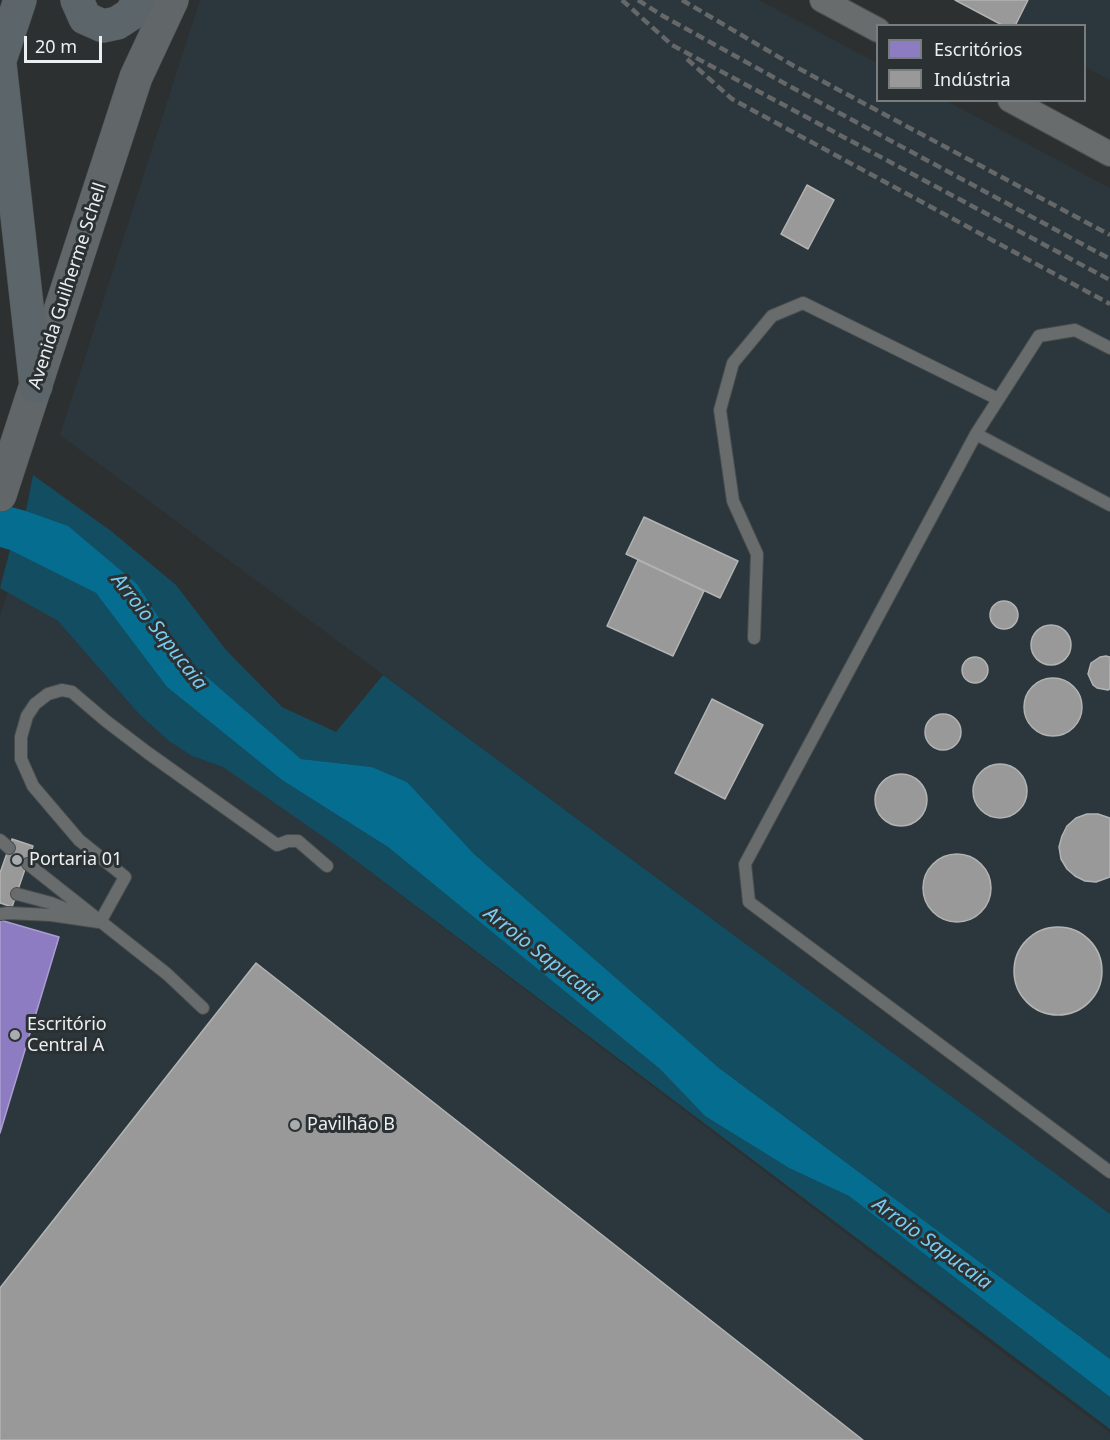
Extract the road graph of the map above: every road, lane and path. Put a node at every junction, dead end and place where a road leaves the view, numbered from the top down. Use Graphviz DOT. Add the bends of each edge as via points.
graph roads {
  1 [pos="20,0"];
  2 [pos="77,0"];
  3 [pos="138,0"];
  4 [pos="143,0"];
  5 [pos="172,0"];
  6 [pos="822,0"];
  7 [pos="876,29"];
  8 [pos="0,62"];
  9 [pos="136,77"];
  10 [pos="1014,102"];
  11 [pos="1110,154"];
  12 [pos="1110,348"];
  13 [pos="36,386"];
  14 [pos="998,399"];
  15 [pos="976,434"];
  16 [pos="0,495"];
  17 [pos="1110,505"];
  18 [pos="754,638"];
  19 [pos="28,864"];
  20 [pos="327,866"];
  21 [pos="17,894"];
  22 [pos="0,914"];
  23 [pos="100,922"];
  24 [pos="203,1008"];
  25 [pos="1110,1172"];
  1 -- 8 [label="highway"];
  2 -- 3 [label="highway" via="85,18 103,26 131,14"];
  4 -- 9 [label="main road, Avenida Guilherme Schell"];
  5 -- 9 [label="main road, Avenida Guilherme Schell"];
  6 -- 7 [label="street"];
  8 -- 13 [label="highway"];
  9 -- 13 [label="main road, Avenida Guilherme Schell"];
  10 -- 11 [label="street"];
  12 -- 14 [label="lane" via="1075,330 1039,336"];
  13 -- 16 [label="main road, Avenida Guilherme Schell"];
  14 -- 15 [label="lane"];
  14 -- 18 [label="lane" via="803,303 772,316 733,363 720,410 733,501 757,554"];
  15 -- 17 [label="lane"];
  15 -- 25 [label="lane" via="745,864 749,902"];
  19 -- 23 [label="lane"];
  20 -- 23 [label="lane" via="297,841 277,845 148,753 72,692 62,690 48,694 27,716 21,759 33,786 79,840 125,877"];
  21 -- 23 [label="lane"];
  22 -- 23 [label="lane" via="51,915"];
  23 -- 24 [label="lane" via="167,974"];
}
